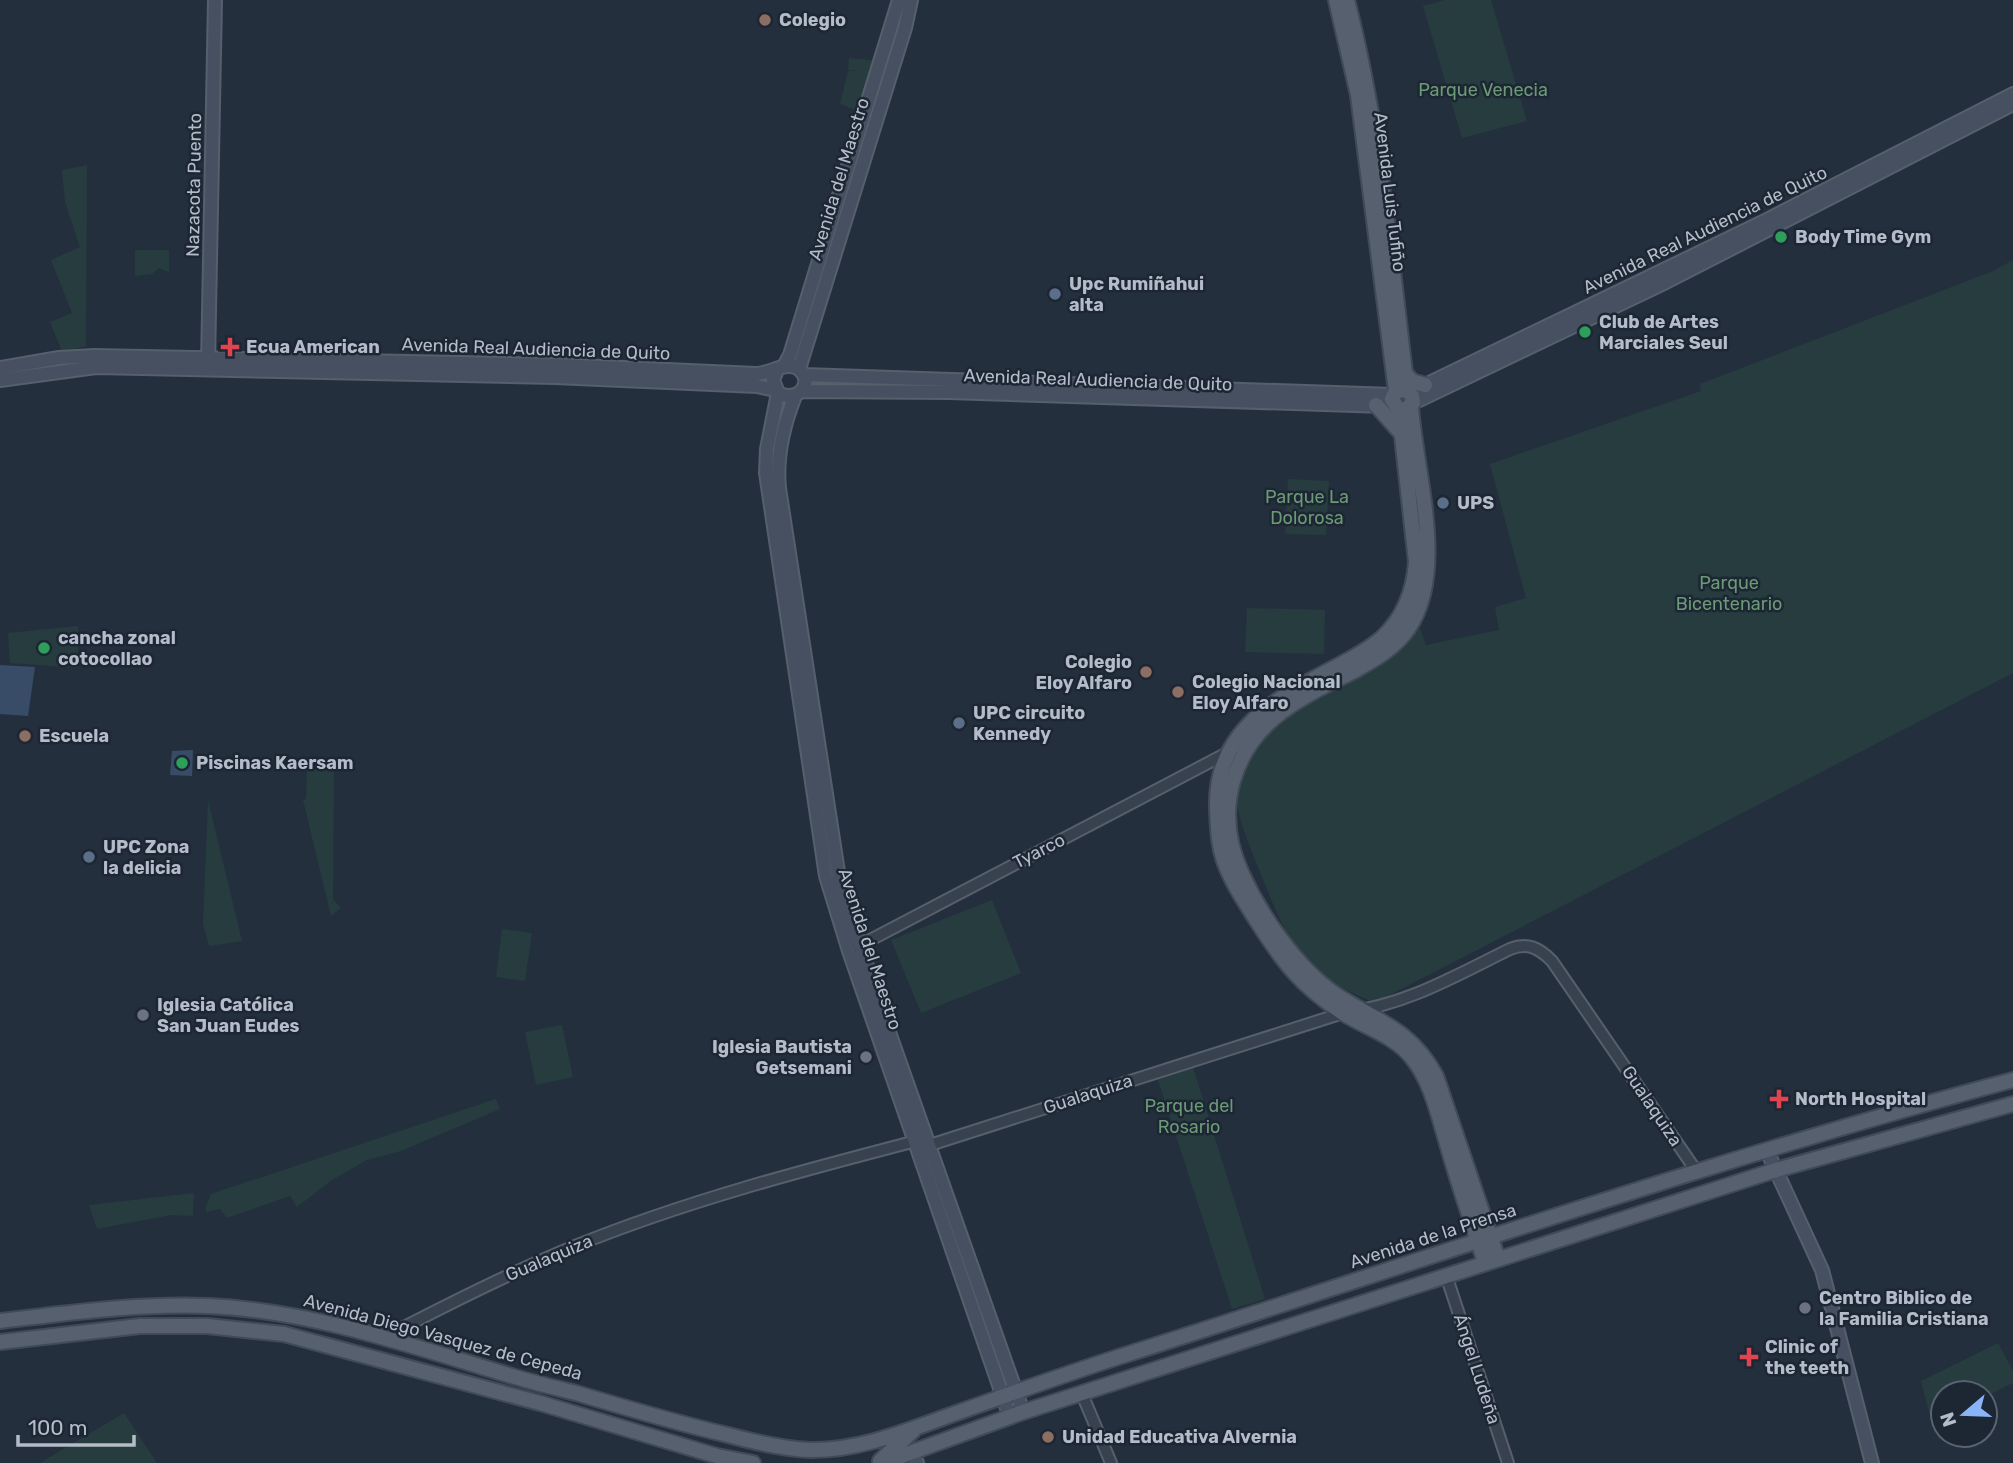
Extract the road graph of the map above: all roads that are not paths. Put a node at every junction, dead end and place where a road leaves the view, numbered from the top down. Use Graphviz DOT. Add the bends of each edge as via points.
graph roads {
  1 [pos="215,0"];
  2 [pos="899,0"];
  3 [pos="911,0"];
  4 [pos="1336,0"];
  5 [pos="1347,0"];
  6 [pos="883,72"];
  7 [pos="2013,94"];
  8 [pos="2013,104"];
  9 [pos="840,213"];
  10 [pos="1388,281"];
  11 [pos="208,365"];
  12 [pos="0,368"];
  13 [pos="780,368"];
  14 [pos="801,372"];
  15 [pos="1405,373"];
  16 [pos="0,380"];
  17 [pos="907,385"];
  18 [pos="1425,385"];
  19 [pos="776,391"];
  20 [pos="798,394"];
  21 [pos="1403,399"];
  22 [pos="1376,405"];
  23 [pos="1402,436"];
  24 [pos="1418,512"];
  25 [pos="791,606"];
  26 [pos="1310,687"];
  27 [pos="1229,752"];
  28 [pos="854,948"];
  29 [pos="1307,979"];
  30 [pos="1366,1010"];
  31 [pos="1343,1013"];
  32 [pos="2013,1080"];
  33 [pos="2013,1104"];
  34 [pos="916,1141"];
  35 [pos="930,1144"];
  36 [pos="1767,1151"];
  37 [pos="1776,1170"];
  38 [pos="1697,1172"];
  39 [pos="1483,1238"];
  40 [pos="1491,1261"];
  41 [pos="1446,1275"];
  42 [pos="0,1321"];
  43 [pos="383,1338"];
  44 [pos="0,1342"];
  45 [pos="1010,1394"];
  46 [pos="1082,1394"];
  47 [pos="1017,1414"];
  48 [pos="920,1425"];
  49 [pos="869,1441"];
  50 [pos="915,1458"];
  51 [pos="886,1459"];
  52 [pos="753,1463"];
  53 [pos="1111,1463"];
  54 [pos="1508,1463"];
  55 [pos="1871,1463"];
  1 -- 11 [label="main road, Nazacota Puento"];
  2 -- 6 [label="main road, Avenida del Maestro"];
  3 -- 6 [label="main road, Avenida del Maestro"];
  4 -- 10 [label="main road, Avenida Luis Tufiño" via="1358,95"];
  5 -- 10 [label="main road, Avenida Luis Tufiño" via="1369,93"];
  6 -- 9 [label="main road, Avenida del Maestro"];
  7 -- 18 [label="main road, Avenida Real Audiencia de Quito" via="1763,222"];
  8 -- 21 [label="main road, Avenida Real Audiencia de Quito" via="1666,282"];
  9 -- 13 [label="main road, Avenida del Maestro" via="790,355"];
  9 -- 14 [label="main road, Avenida del Maestro"];
  10 -- 15 [label="main road, Avenida Luis Tufiño"];
  10 -- 21 [label="main road, Avenida Luis Tufiño"];
  11 -- 12 [label="main road, Avenida Real Audiencia de Quito" via="94,356"];
  11 -- 13 [label="main road, Avenida Real Audiencia de Quito" via="556,365 756,374"];
  11 -- 16 [label="main road, Avenida Real Audiencia de Quito" via="96,367"];
  11 -- 19 [label="main road, Avenida Real Audiencia de Quito" via="757,386"];
  13 -- 14 [label="main road"];
  13 -- 19 [label="main road" via="773,380"];
  14 -- 17 [label="main road, Avenida Real Audiencia de Quito"];
  14 -- 20 [label="main road" via="804,386"];
  15 -- 18 [label="main road" via="1412,382"];
  15 -- 21 [label="main road, Avenida Luis Tufiño"];
  17 -- 20 [label="main road, Avenida Real Audiencia de Quito"];
  17 -- 21 [label="main road, Avenida Real Audiencia de Quito"];
  17 -- 22 [label="main road, Avenida Real Audiencia de Quito"];
  18 -- 21 [label="main road, Avenida Real Audiencia de Quito"];
  19 -- 20 [label="main road" via="788,397"];
  19 -- 25 [label="main road, Avenida del Maestro" via="766,473"];
  20 -- 25 [label="main road, Avenida del Maestro" via="782,434 777,470"];
  21 -- 22 [label="main road, Avenida Real Audiencia de Quito"];
  21 -- 23 [label="main road, Avenida Luis Tufiño"];
  21 -- 24 [label="main road, Avenida Luis Tufiño"];
  22 -- 23 [label="main road"];
  23 -- 24 [label="main road, Avenida Luis Tufiño"];
  24 -- 26 [label="main road, Avenida Luis Tufiño" via="1428,547 1426,584 1408,629 1374,659"];
  25 -- 28 [label="main road, Avenida del Maestro" via="820,800 826,876"];
  26 -- 27 [label="main road, Avenida Luis Tufiño" via="1262,710"];
  26 -- 29 [label="main road, Avenida Luis Tufiño" via="1263,726 1248,745 1228,804 1231,841 1242,875"];
  27 -- 28 [label="street, Tyarco"];
  27 -- 29 [label="main road, Avenida Luis Tufiño" via="1217,804 1225,861 1272,945 1289,969"];
  28 -- 34 [label="main road, Avenida del Maestro"];
  28 -- 35 [label="main road, Avenida del Maestro"];
  29 -- 30 [label="main road, Avenida Luis Tufiño"];
  29 -- 31 [label="main road, Avenida Luis Tufiño"];
  30 -- 31 [label="street, Gualaquiza"];
  30 -- 38 [label="street, Gualaquiza" via="1404,1000 1510,949 1535,947 1552,961"];
  30 -- 39 [label="main road, Avenida Luis Tufiño" via="1413,1042 1436,1076"];
  31 -- 35 [label="street, Gualaquiza"];
  31 -- 39 [label="main road, Avenida Luis Tufiño" via="1399,1045 1413,1059 1425,1080"];
  32 -- 36 [label="main road, Avenida de la Prensa"];
  33 -- 37 [label="main road"];
  34 -- 35 [label="street, Gualaquiza"];
  34 -- 43 [label="street, Gualaquiza" via="784,1175 645,1220 510,1274"];
  34 -- 45 [label="main road, Avenida del Maestro"];
  35 -- 45 [label="main road, Avenida del Maestro"];
  36 -- 37 [label="main road"];
  36 -- 38 [label="main road, Avenida de la Prensa"];
  37 -- 40 [label="main road"];
  37 -- 55 [label="main road" via="1822,1270"];
  38 -- 39 [label="main road, Avenida de la Prensa"];
  39 -- 40 [label="main road, Avenida Luis Tufiño"];
  39 -- 45 [label="main road, Avenida de la Prensa"];
  40 -- 41 [label="main road"];
  41 -- 46 [label="main road"];
  41 -- 54 [label="street, Ángel Ludeña"];
  42 -- 43 [label="main road, Avenida Diego Vasquez de Cepeda" via="132,1307 210,1306 294,1316"];
  43 -- 49 [label="main road, Avenida Diego Vasquez de Cepeda" via="749,1440 806,1450"];
  44 -- 52 [label="main road, Avenida Diego Vasquez de Cepeda" via="140,1326 207,1326 284,1334"];
  45 -- 47 [label="main road, Avenida del Maestro"];
  45 -- 48 [label="main road, Avenida de la Prensa"];
  46 -- 47 [label="main road"];
  46 -- 53 [label="street"];
  47 -- 50 [label="main road"];
  48 -- 49 [label="main road, Avenida de la Prensa"];
  48 -- 51 [label="main road"];
  50 -- 51 [label="main road"];
}
